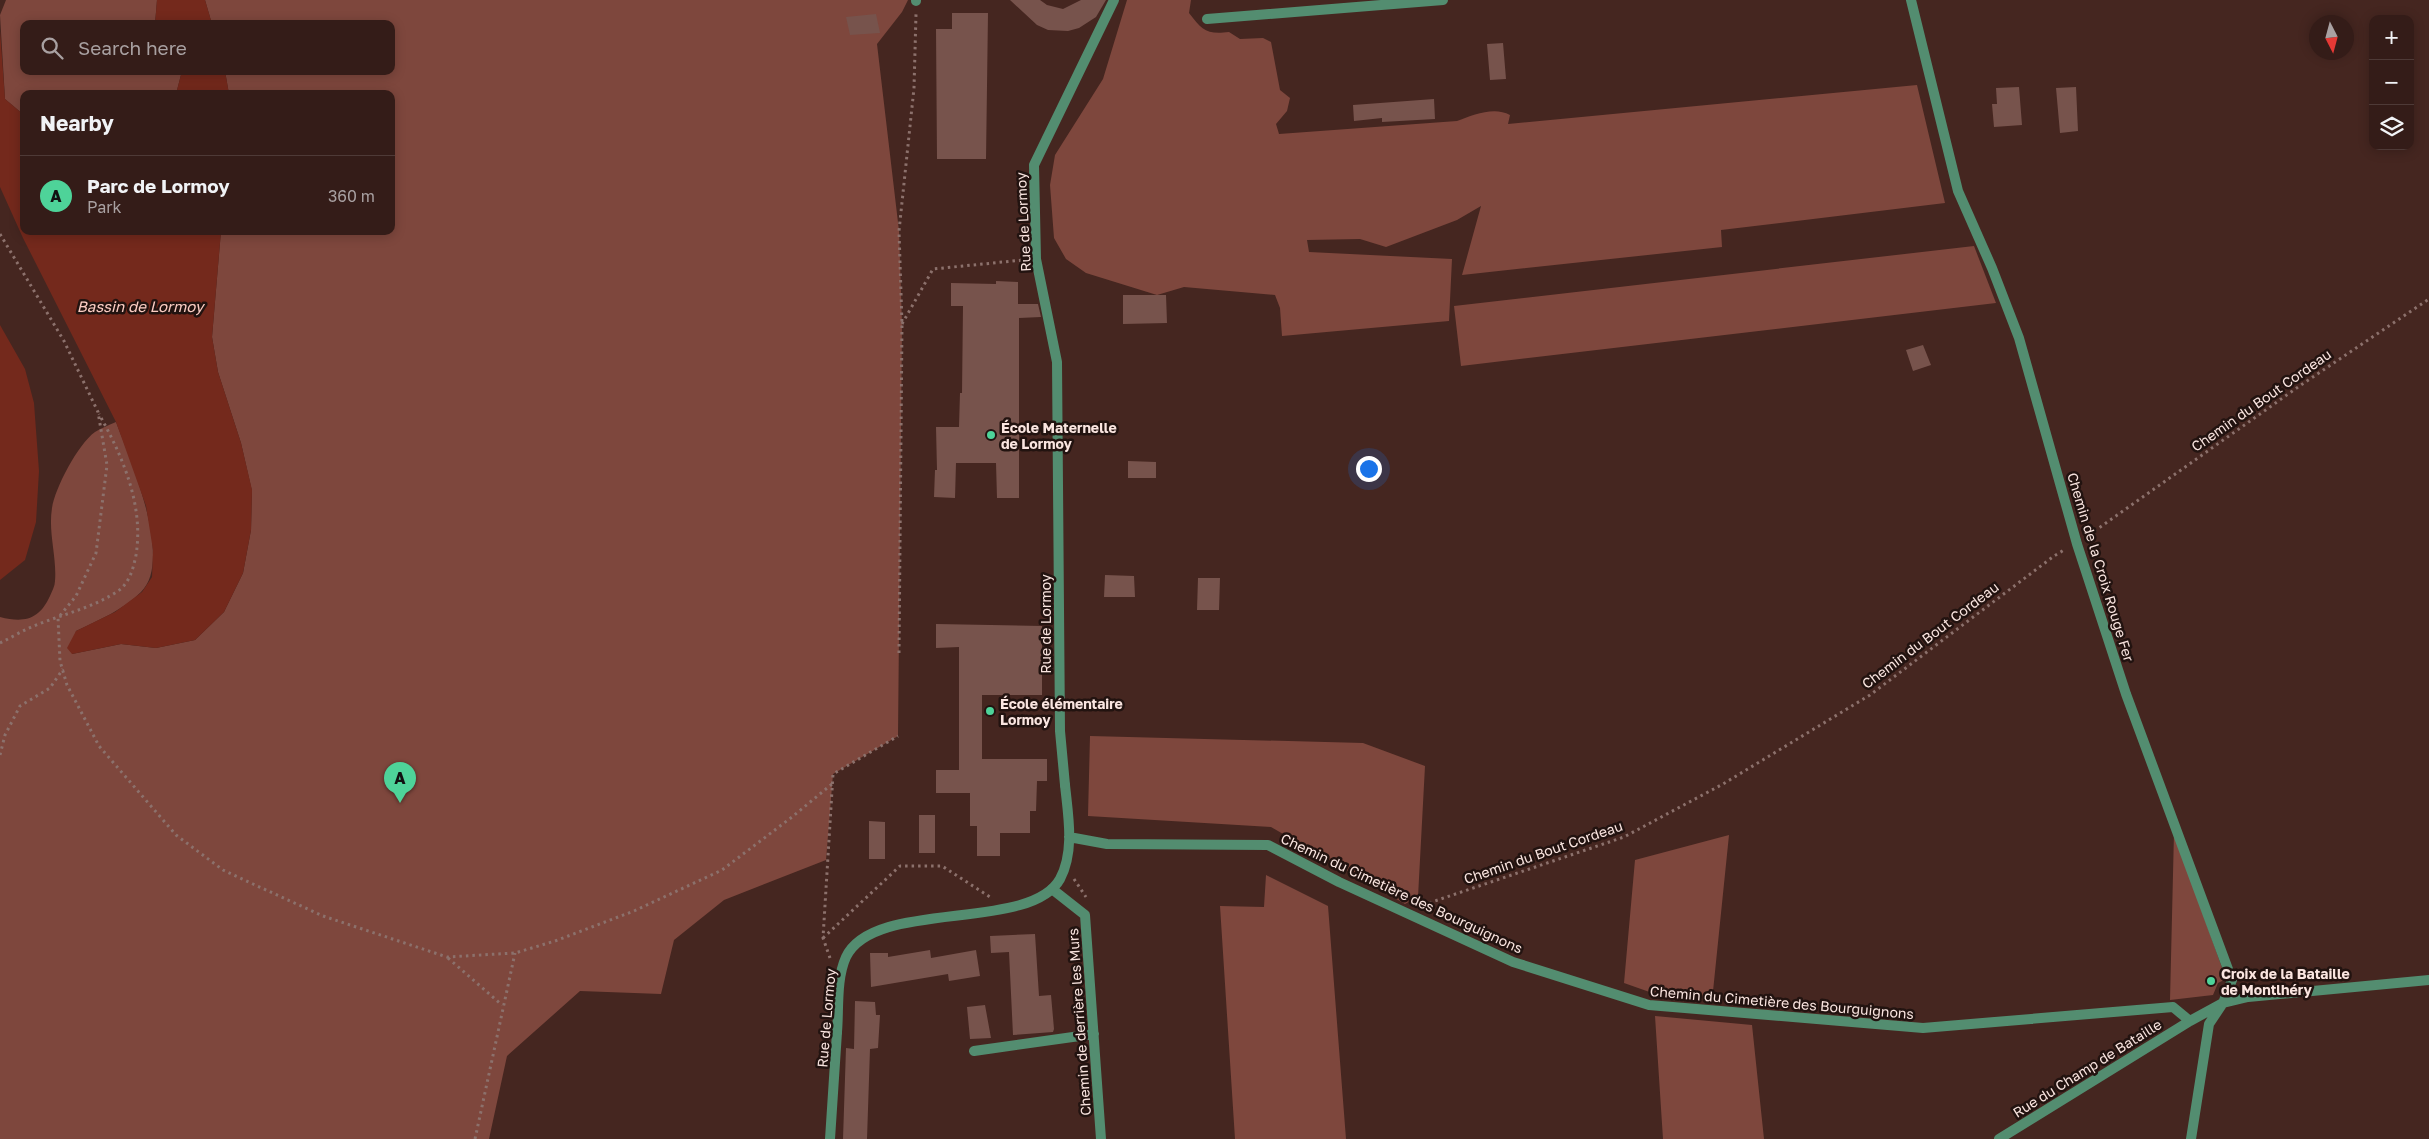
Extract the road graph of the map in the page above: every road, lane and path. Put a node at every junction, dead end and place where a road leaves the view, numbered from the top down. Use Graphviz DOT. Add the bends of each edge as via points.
graph roads {
  1 [pos="916,0"];
  2 [pos="1114,0"];
  3 [pos="1443,0"];
  4 [pos="1911,0"];
  5 [pos="1207,19"];
  6 [pos="0,234"];
  7 [pos="1036,259"];
  8 [pos="2429,299"];
  9 [pos="902,324"];
  10 [pos="98,412"];
  11 [pos="2077,544"];
  12 [pos="58,618"];
  13 [pos="0,643"];
  14 [pos="899,653"];
  15 [pos="62,669"];
  16 [pos="898,736"];
  17 [pos="0,755"];
  18 [pos="832,784"];
  19 [pos="1070,837"];
  20 [pos="1052,889"];
  21 [pos="1006,908"];
  22 [pos="1404,912"];
  23 [pos="823,938"];
  24 [pos="515,953"];
  25 [pos="447,957"];
  26 [pos="831,962"];
  27 [pos="2429,980"];
  28 [pos="2223,1003"];
  29 [pos="502,1005"];
  30 [pos="2190,1021"];
  31 [pos="1094,1034"];
  32 [pos="974,1051"];
  33 [pos="476,1139"];
  34 [pos="830,1139"];
  35 [pos="1101,1139"];
  36 [pos="1999,1139"];
  37 [pos="2191,1139"];
  1 -- 9 [label="path" via="914,88 899,231"];
  2 -- 7 [label="street, Rue de Lormoy" via="1034,166"];
  3 -- 5 [label="street"];
  4 -- 11 [label="street, Chemin de la Croix Rouge Fer" via="1947,155 1958,191 2019,338"];
  6 -- 10 [label="path" via="64,341"];
  7 -- 9 [label="path" via="933,269"];
  7 -- 19 [label="street, Rue de Lormoy" via="1057,362 1060,730"];
  8 -- 11 [label="path, Chemin du Bout Cordeau" via="2301,384"];
  9 -- 14 [label="path"];
  10 -- 12 [label="path" via="107,464 96,553 76,596"];
  10 -- 12 [label="path" via="134,495 139,535 133,573 116,593"];
  11 -- 22 [label="path, Chemin du Bout Cordeau" via="2054,556 1870,695 1723,784 1624,837"];
  11 -- 28 [label="street, Chemin de la Croix Rouge Fer" via="2126,694 2232,980"];
  12 -- 13 [label="path"];
  12 -- 15 [label="path"];
  15 -- 17 [label="path" via="50,688 20,706 5,735"];
  15 -- 25 [label="path" via="99,746 176,835 223,870 323,916"];
  16 -- 18 [label="path" via="833,774"];
  18 -- 23 [label="path"];
  18 -- 24 [label="path" via="722,870 634,912"];
  19 -- 20 [label="street, Rue de Lormoy" via="1064,868"];
  19 -- 22 [label="street, Chemin du Cimetière des Bourguignons" via="1107,844 1268,845"];
  20 -- 21 [label="street, Rue de Lormoy" via="1030,903"];
  20 -- 31 [label="street, Chemin de derrière les Murs" via="1085,915"];
  21 -- 23 [label="path" via="942,866 900,866"];
  21 -- 34 [label="street, Rue de Lormoy" via="901,924 870,935 847,956 843,967"];
  22 -- 30 [label="street, Chemin du Cimetière des Bourguignons" via="1513,962 1649,1005 1923,1028 2173,1007"];
  23 -- 26 [label="path"];
  24 -- 25 [label="path"];
  24 -- 29 [label="path"];
  25 -- 29 [label="path"];
  27 -- 28 [label="street"];
  28 -- 30 [label="street, Rue du Champ de Bataille"];
  28 -- 37 [label="street, Chemin de la Croix Rouge Fer" via="2209,1024"];
  29 -- 33 [label="path"];
  30 -- 36 [label="street, Rue du Champ de Bataille"];
  31 -- 32 [label="street"];
  31 -- 35 [label="street, Chemin de derrière les Murs"];
}
